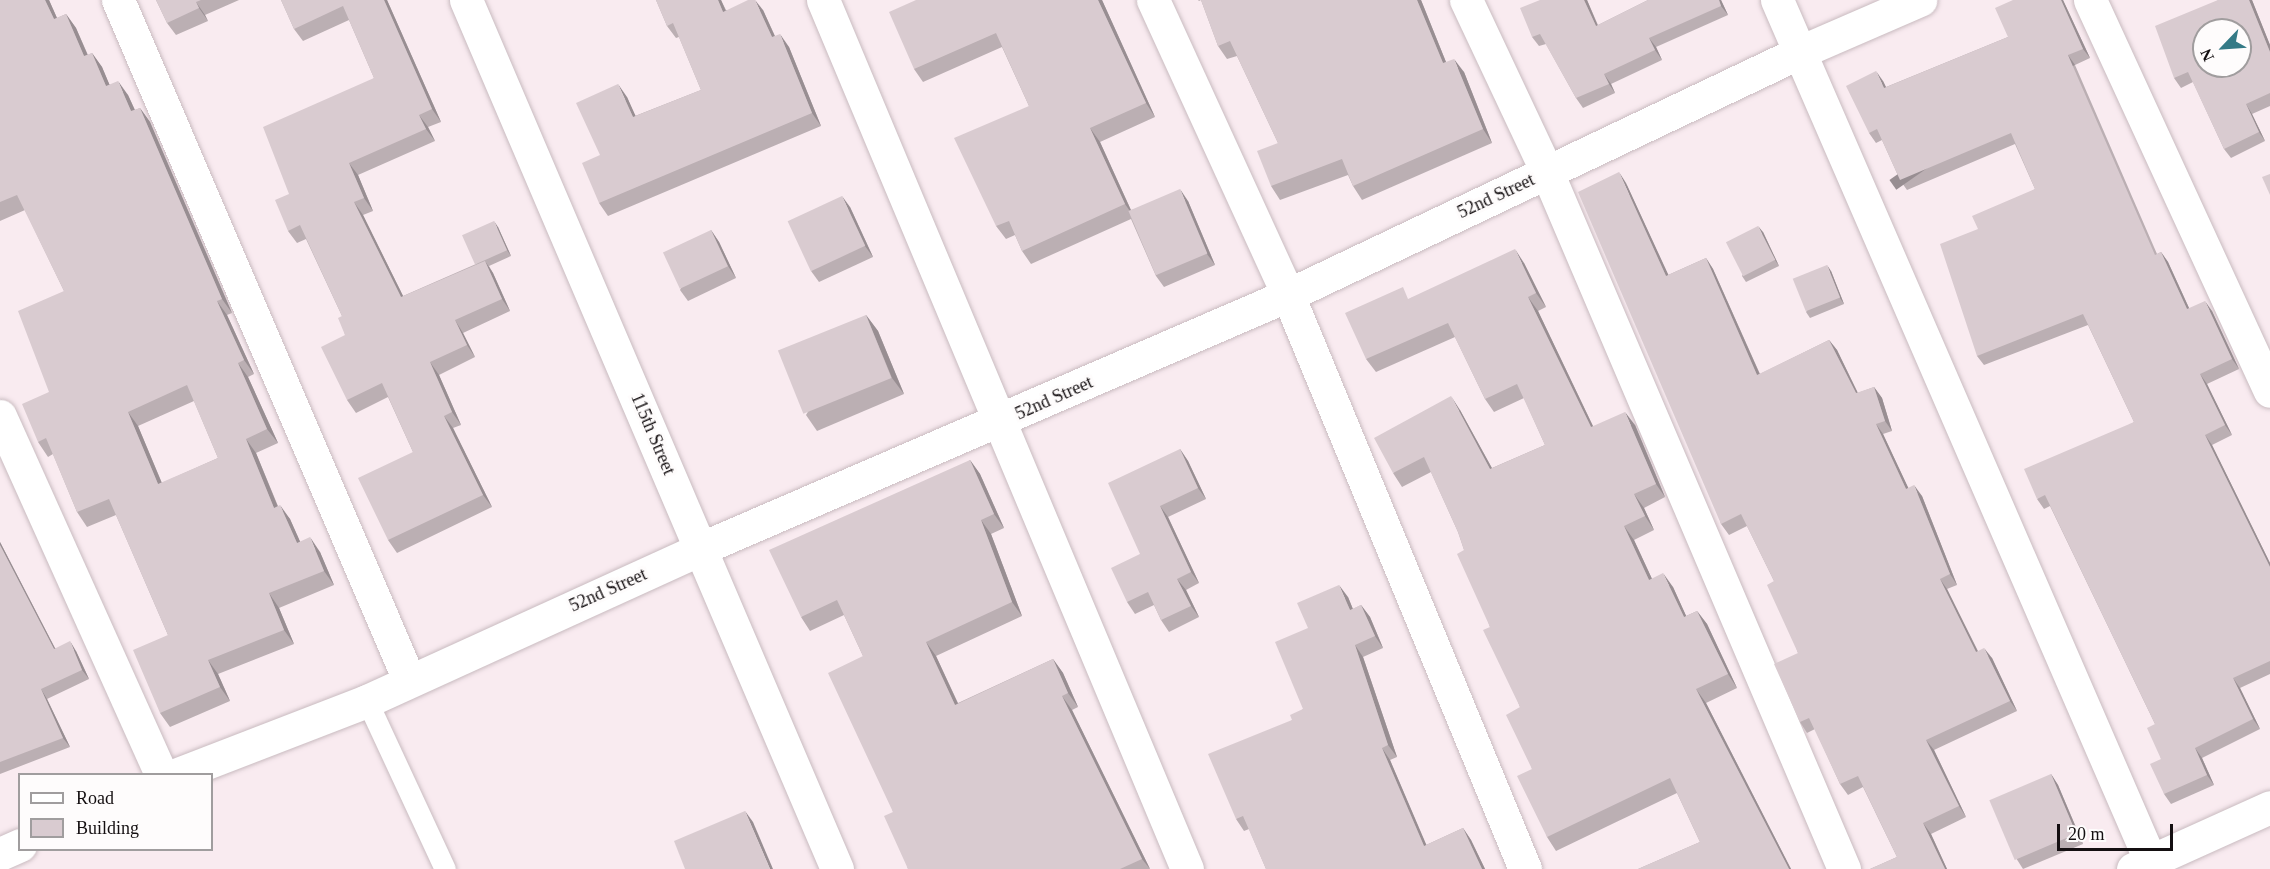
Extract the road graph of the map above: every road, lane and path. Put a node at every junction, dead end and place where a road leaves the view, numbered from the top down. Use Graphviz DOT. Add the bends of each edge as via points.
graph roads {
  1 [pos="118,0"];
  2 [pos="466,0"];
  3 [pos="823,0"];
  4 [pos="1154,0"];
  5 [pos="1466,0"];
  6 [pos="1777,0"];
  7 [pos="1920,0"];
  8 [pos="2090,0"];
  9 [pos="1802,51"];
  10 [pos="1547,172"];
  11 [pos="1288,295"];
  12 [pos="2270,391"];
  13 [pos="0,416"];
  14 [pos="998,422"];
  15 [pos="702,548"];
  16 [pos="409,680"];
  17 [pos="367,701"];
  18 [pos="161,773"];
  19 [pos="181,773"];
  20 [pos="2270,807"];
  21 [pos="18,846"];
  22 [pos="0,854"];
  23 [pos="2146,866"];
  24 [pos="446,869"];
  25 [pos="837,869"];
  26 [pos="1187,869"];
  27 [pos="1525,869"];
  28 [pos="1844,869"];
  1 -- 16 [label="street"];
  2 -- 15 [label="street, 115th Street"];
  3 -- 14 [label="street"];
  4 -- 11 [label="street"];
  5 -- 10 [label="street"];
  6 -- 9 [label="street"];
  7 -- 9 [label="street, 52nd Street"];
  8 -- 12 [label="street"];
  9 -- 10 [label="street, 52nd Street"];
  9 -- 23 [label="street"];
  10 -- 11 [label="street, 52nd Street"];
  10 -- 28 [label="street"];
  11 -- 14 [label="street, 52nd Street"];
  11 -- 27 [label="street"];
  13 -- 18 [label="street"];
  14 -- 15 [label="street, 52nd Street"];
  14 -- 26 [label="street"];
  15 -- 16 [label="street, 52nd Street"];
  15 -- 25 [label="street, 115th Street"];
  16 -- 17 [label="street, 52nd Street"];
  17 -- 19 [label="street, 52nd Street"];
  17 -- 24 [label="lane"];
  20 -- 23 [label="street"];
  21 -- 22 [label="street"];
}
